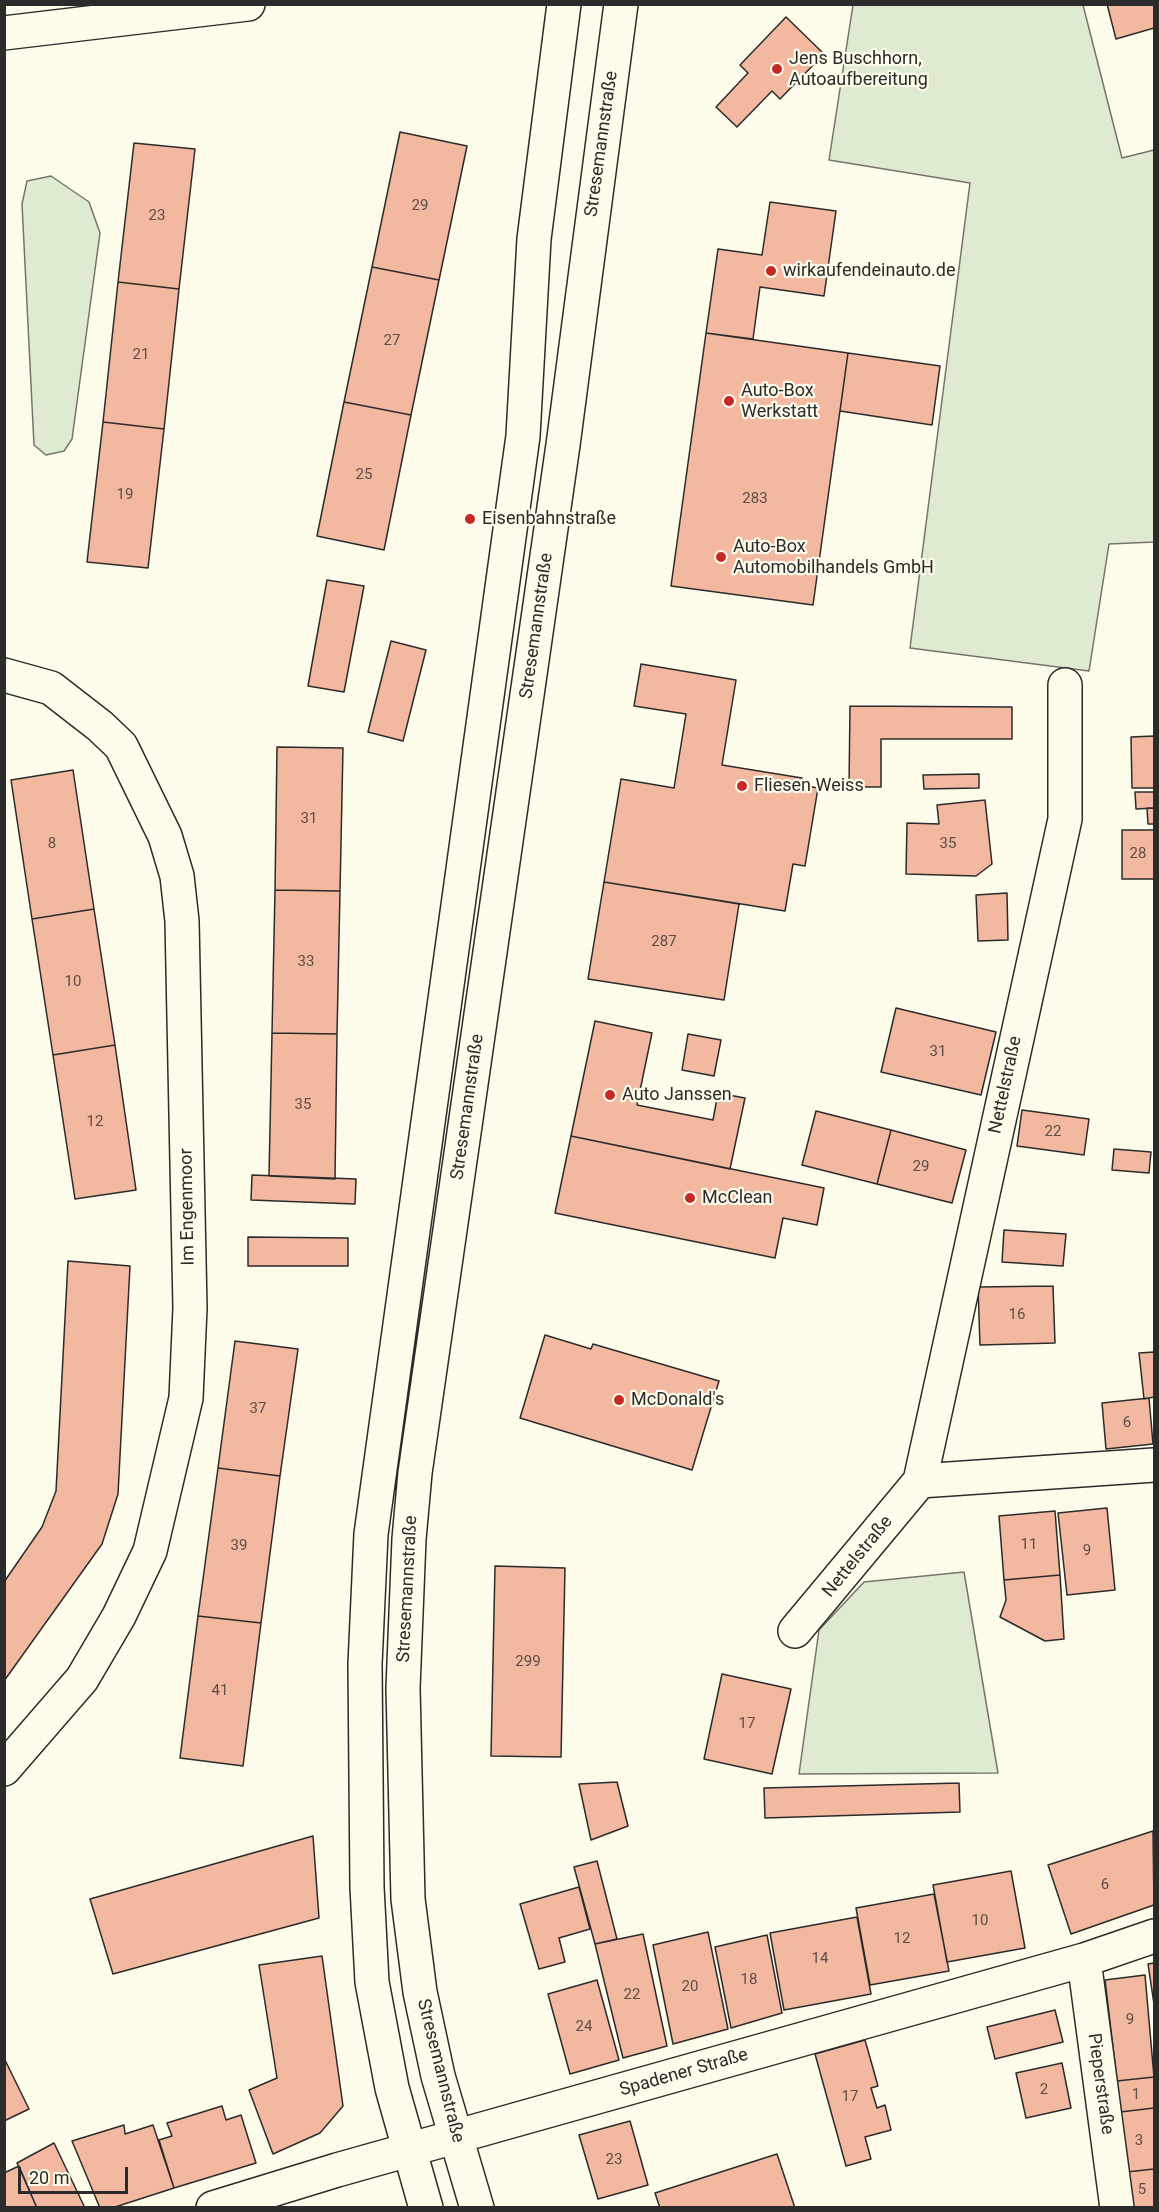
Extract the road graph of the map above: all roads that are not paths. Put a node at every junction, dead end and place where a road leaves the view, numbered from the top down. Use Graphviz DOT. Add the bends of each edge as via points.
graph roads {
  1 [pos="248,4"];
  2 [pos="564,4"];
  3 [pos="621,4"];
  4 [pos="4,33"];
  5 [pos="4,675"];
  6 [pos="1065,685"];
  7 [pos="1155,1465"];
  8 [pos="920,1481"];
  9 [pos="795,1631"];
  10 [pos="4,1768"];
  11 [pos="1155,1936"];
  12 [pos="1084,1960"];
  13 [pos="456,2137"];
  14 [pos="409,2151"];
  15 [pos="213,2208"];
  16 [pos="426,2208"];
  17 [pos="477,2208"];
  18 [pos="1117,2208"];
  1 -- 4 [label="main road"];
  2 -- 14 [label="main road" via="534,239 523,436 371,1534 364,1664 371,1970 392,2088"];
  3 -- 13 [label="main road, Stresemannstraße" via="409,1539 403,1688 408,1899 420,1992"];
  5 -- 10 [label="main road, Im Engenmoor" via="51,688 121,746 168,846 177,876 182,921 190,1308 186,1398 150,1551 120,1616 82,1679"];
  6 -- 8 [label="main road, Nettelstraße" via="1065,819"];
  7 -- 8 [label="main road"];
  8 -- 9 [label="main road, Nettelstraße"];
  11 -- 12 [label="main road, Spadener Straße"];
  12 -- 13 [label="main road, Spadener Straße"];
  12 -- 18 [label="main road, Pieperstraße"];
  13 -- 14 [label="main road, Spadener Straße"];
  13 -- 17 [label="main road, Stresemannstraße"];
  14 -- 15 [label="main road, Spadener Straße"];
  14 -- 16 [label="main road"];
}
